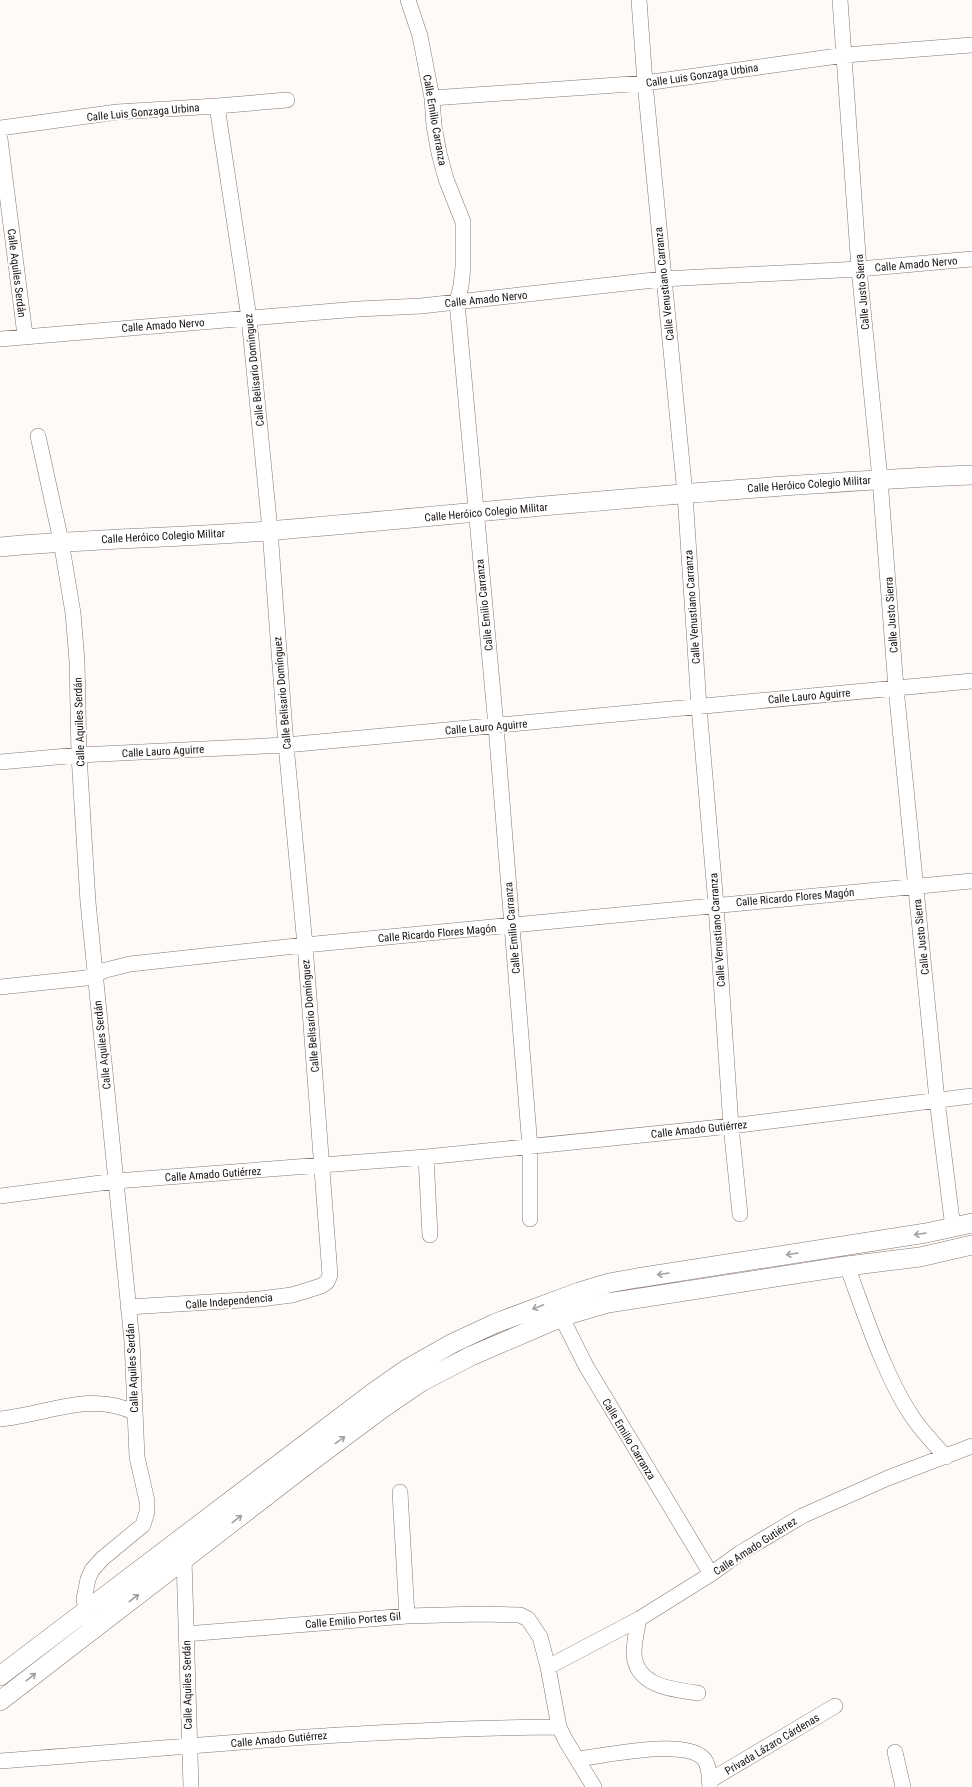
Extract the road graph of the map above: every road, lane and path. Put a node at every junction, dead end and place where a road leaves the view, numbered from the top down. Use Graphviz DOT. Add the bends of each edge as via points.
graph roads {
  1 [pos="408,0"];
  2 [pos="639,0"];
  3 [pos="840,0"];
  4 [pos="972,44"];
  5 [pos="845,55"];
  6 [pos="645,83"];
  7 [pos="432,98"];
  8 [pos="287,100"];
  9 [pos="217,106"];
  10 [pos="0,128"];
  11 [pos="0,139"];
  12 [pos="972,259"];
  13 [pos="859,270"];
  14 [pos="663,279"];
  15 [pos="457,302"];
  16 [pos="249,318"];
  17 [pos="26,335"];
  18 [pos="0,339"];
  19 [pos="38,436"];
  20 [pos="972,475"];
  21 [pos="880,479"];
  22 [pos="685,494"];
  23 [pos="475,513"];
  24 [pos="270,530"];
  25 [pos="61,541"];
  26 [pos="0,547"];
  27 [pos="972,681"];
  28 [pos="896,688"];
  29 [pos="699,707"];
  30 [pos="496,726"];
  31 [pos="286,745"];
  32 [pos="79,755"];
  33 [pos="0,762"];
  34 [pos="972,881"];
  35 [pos="916,886"];
  36 [pos="716,905"];
  37 [pos="512,926"];
  38 [pos="304,945"];
  39 [pos="94,974"];
  40 [pos="0,987"];
  41 [pos="972,1096"];
  42 [pos="937,1100"];
  43 [pos="731,1126"];
  44 [pos="530,1147"];
  45 [pos="426,1157"];
  46 [pos="322,1165"];
  47 [pos="116,1181"];
  48 [pos="0,1196"];
  49 [pos="740,1214"];
  50 [pos="530,1219"];
  51 [pos="972,1223"];
  52 [pos="953,1228"];
  53 [pos="430,1235"];
  54 [pos="972,1245"];
  55 [pos="847,1266"];
  56 [pos="327,1282"];
  57 [pos="128,1307"];
  58 [pos="562,1307"];
  59 [pos="135,1413"];
  60 [pos="0,1419"];
  61 [pos="972,1446"];
  62 [pos="946,1457"];
  63 [pos="400,1492"];
  64 [pos="184,1559"];
  65 [pos="711,1574"];
  66 [pos="86,1609"];
  67 [pos="407,1616"];
  68 [pos="639,1619"];
  69 [pos="90,1631"];
  70 [pos="186,1634"];
  71 [pos="548,1668"];
  72 [pos="0,1676"];
  73 [pos="698,1693"];
  74 [pos="0,1701"];
  75 [pos="835,1706"];
  76 [pos="559,1726"];
  77 [pos="188,1747"];
  78 [pos="895,1752"];
  79 [pos="577,1759"];
  80 [pos="0,1761"];
  81 [pos="710,1784"];
  82 [pos="191,1787"];
  83 [pos="594,1787"];
  84 [pos="903,1787"];
  1 -- 7 [label="street, Calle Emilio Carranza" via="420,36"];
  2 -- 6 [label="street, Calle Venustiano Carranza"];
  3 -- 5 [label="street, Calle Justo Sierra"];
  4 -- 5 [label="street, Calle Luis Gonzaga Urbina"];
  5 -- 6 [label="street, Calle Luis Gonzaga Urbina"];
  5 -- 13 [label="street, Calle Justo Sierra"];
  6 -- 7 [label="street, Calle Luis Gonzaga Urbina"];
  6 -- 14 [label="street, Calle Venustiano Carranza"];
  7 -- 15 [label="street, Calle Emilio Carranza" via="434,126 442,166 464,222 462,273"];
  8 -- 9 [label="street, Calle Luis Gonzaga Urbina"];
  9 -- 10 [label="street, Calle Luis Gonzaga Urbina" via="117,112"];
  9 -- 16 [label="street, Calle Belisario Domínguez"];
  11 -- 17 [label="street, Calle Aquiles Serdán"];
  12 -- 13 [label="street, Calle Amado Nervo"];
  13 -- 14 [label="street, Calle Amado Nervo"];
  13 -- 21 [label="street, Calle Justo Sierra"];
  14 -- 15 [label="street, Calle Amado Nervo"];
  14 -- 22 [label="street, Calle Venustiano Carranza"];
  15 -- 16 [label="street, Calle Amado Nervo"];
  15 -- 23 [label="street, Calle Emilio Carranza"];
  16 -- 17 [label="street, Calle Amado Nervo"];
  16 -- 24 [label="street, Calle Belisario Domínguez"];
  17 -- 18 [label="street, Calle Amado Nervo"];
  19 -- 25 [label="street, Calle Aquiles Serdán"];
  20 -- 21 [label="main road, Calle Heróico Colegio Militar"];
  21 -- 22 [label="main road, Calle Heróico Colegio Militar"];
  21 -- 28 [label="street, Calle Justo Sierra"];
  22 -- 23 [label="main road, Calle Heróico Colegio Militar"];
  22 -- 29 [label="street, Calle Venustiano Carranza"];
  23 -- 24 [label="main road, Calle Heróico Colegio Militar"];
  23 -- 30 [label="street, Calle Emilio Carranza"];
  24 -- 25 [label="main road, Calle Heróico Colegio Militar"];
  24 -- 31 [label="street, Calle Belisario Domínguez"];
  25 -- 26 [label="main road, Calle Heróico Colegio Militar"];
  25 -- 32 [label="street, Calle Aquiles Serdán" via="75,637"];
  27 -- 28 [label="street, Calle Lauro Aguirre"];
  28 -- 29 [label="street, Calle Lauro Aguirre"];
  28 -- 35 [label="street, Calle Justo Sierra"];
  29 -- 30 [label="street, Calle Lauro Aguirre"];
  29 -- 36 [label="street, Calle Venustiano Carranza"];
  30 -- 31 [label="street, Calle Lauro Aguirre"];
  30 -- 37 [label="street, Calle Emilio Carranza"];
  31 -- 32 [label="street, Calle Lauro Aguirre"];
  31 -- 38 [label="street, Calle Belisario Domínguez"];
  32 -- 33 [label="street, Calle Lauro Aguirre"];
  32 -- 39 [label="street, Calle Aquiles Serdán"];
  34 -- 35 [label="street, Calle Ricardo Flores Magón"];
  35 -- 36 [label="street, Calle Ricardo Flores Magón"];
  35 -- 42 [label="street, Calle Justo Sierra"];
  36 -- 37 [label="street, Calle Ricardo Flores Magón"];
  36 -- 43 [label="street, Calle Venustiano Carranza"];
  37 -- 38 [label="street, Calle Ricardo Flores Magón"];
  37 -- 44 [label="street, Calle Emilio Carranza"];
  38 -- 39 [label="street, Calle Ricardo Flores Magón" via="130,964"];
  38 -- 46 [label="street, Calle Belisario Domínguez"];
  39 -- 40 [label="street, Calle Ricardo Flores Magón" via="70,980"];
  39 -- 47 [label="street, Calle Aquiles Serdán"];
  41 -- 42 [label="street, Calle Amado Gutiérrez"];
  42 -- 43 [label="street, Calle Amado Gutiérrez"];
  42 -- 52 [label="street, Calle Justo Sierra"];
  43 -- 44 [label="street, Calle Amado Gutiérrez"];
  43 -- 49 [label="street, Calle Venustiano Carranza"];
  44 -- 45 [label="street, Calle Amado Gutiérrez"];
  44 -- 50 [label="street, Calle Emilio Carranza"];
  45 -- 46 [label="street, Calle Amado Gutiérrez"];
  45 -- 53 [label="street"];
  46 -- 47 [label="street, Calle Amado Gutiérrez"];
  46 -- 56 [label="street, Calle Belisario Domínguez" via="330,1267"];
  47 -- 48 [label="street, Calle Amado Gutiérrez"];
  47 -- 57 [label="street, Calle Aquiles Serdán"];
  51 -- 52 [label="main road"];
  52 -- 58 [label="main road, one-way" via="609,1283"];
  54 -- 55 [label="main road" via="920,1257"];
  55 -- 58 [label="main road" via="595,1306"];
  55 -- 62 [label="street" via="896,1390 924,1434"];
  56 -- 57 [label="street, Calle Independencia" via="310,1290 260,1299"];
  57 -- 59 [label="street, Calle Aquiles Serdán" via="134,1356"];
  64 -- 58 [label="main road, one-way" via="315,1458 421,1382"];
  58 -- 65 [label="street, Calle Emilio Carranza" via="570,1336 586,1366"];
  58 -- 66 [label="main road, one-way" via="496,1323 407,1369"];
  59 -- 60 [label="street" via="115,1404 91,1403"];
  59 -- 66 [label="street, Calle Aquiles Serdán" via="137,1457 147,1501 145,1520 137,1531 92,1570 85,1590"];
  61 -- 62 [label="street, Calle Amado Gutiérrez"];
  62 -- 65 [label="street, Calle Amado Gutiérrez" via="888,1478 802,1516 740,1553"];
  63 -- 67 [label="street"];
  69 -- 64 [label="main road, one-way"];
  64 -- 70 [label="street, Calle Aquiles Serdán"];
  65 -- 68 [label="street, Calle Amado Gutiérrez"];
  66 -- 69 [label="street, Calle Aquiles Serdán"];
  66 -- 72 [label="main road"];
  67 -- 70 [label="street, Calle Emilio Portes Gil"];
  67 -- 71 [label="street, Calle Emilio Portes Gil" via="520,1615 528,1618 540,1637"];
  68 -- 71 [label="street, Calle Amado Gutiérrez"];
  68 -- 73 [label="street" via="634,1640 636,1665 644,1675 664,1688"];
  74 -- 69 [label="main road, one-way"];
  70 -- 77 [label="street, Calle Aquiles Serdán"];
  71 -- 76 [label="street"];
  75 -- 81 [label="street, Privada Lázaro Cárdenas"];
  76 -- 77 [label="street, Calle Amado Gutiérrez" via="435,1729"];
  76 -- 79 [label="street"];
  77 -- 80 [label="street, Calle Amado Gutiérrez"];
  77 -- 82 [label="street, Calle Aquiles Serdán"];
  78 -- 84 [label="street"];
  79 -- 81 [label="street" via="657,1749 686,1749 695,1752 706,1762"];
  79 -- 83 [label="street"];
}
